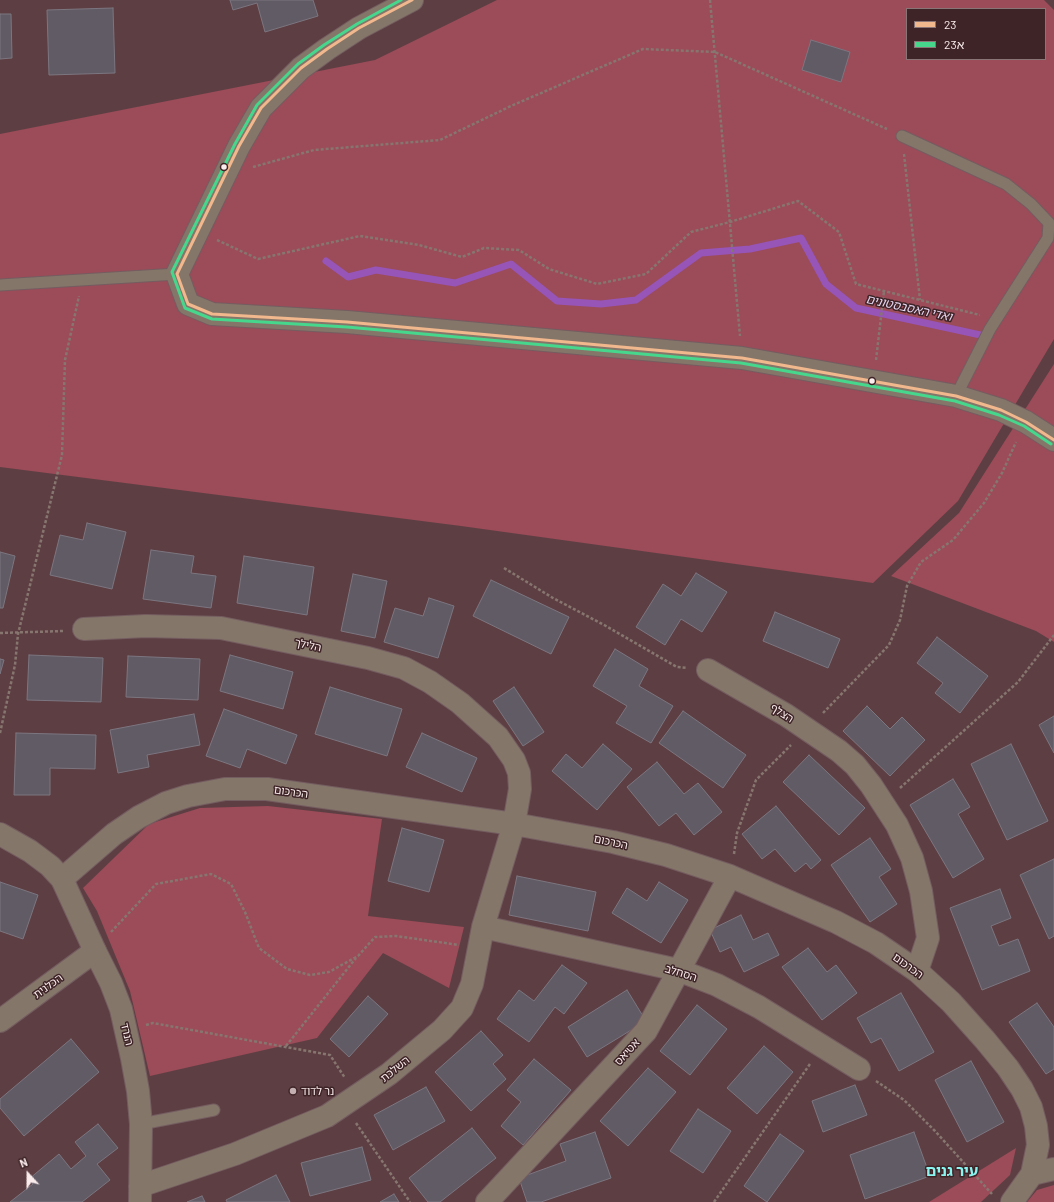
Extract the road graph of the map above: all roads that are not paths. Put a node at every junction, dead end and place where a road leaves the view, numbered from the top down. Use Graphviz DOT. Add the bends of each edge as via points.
graph roads {
  1 [pos="412,0"];
  2 [pos="902,136"];
  3 [pos="177,274"];
  4 [pos="0,285"];
  5 [pos="956,396"];
  6 [pos="1054,440"];
  7 [pos="84,630"];
  8 [pos="708,670"];
  9 [pos="514,824"];
  10 [pos="0,834"];
  11 [pos="730,876"];
  12 [pos="62,879"];
  13 [pos="481,938"];
  14 [pos="95,951"];
  15 [pos="678,970"];
  16 [pos="917,971"];
  17 [pos="0,1021"];
  18 [pos="859,1069"];
  19 [pos="214,1110"];
  20 [pos="141,1124"];
  21 [pos="1054,1169"];
  22 [pos="1032,1174"];
  23 [pos="140,1194"];
  24 [pos="1003,1199"];
  25 [pos="487,1202"];
  1 -- 3 [label="street" via="333,45 301,68 261,108 239,146"];
  2 -- 5 [label="lane" via="1006,184 1049,223 1048,238 996,319"];
  3 -- 4 [label="lane"];
  3 -- 5 [label="street" via="188,304 212,314 347,322 742,358"];
  5 -- 6 [label="street" via="1001,410"];
  7 -- 9 [label="street, הלילך" via="146,626 221,628 368,658 404,668 460,703 498,737 510,754 519,773 520,789"];
  8 -- 16 [label="street, הצלף" via="786,715 839,751 855,765 883,804 897,825 912,858 921,891 928,938"];
  9 -- 11 [label="street, הכרכום" via="613,842 666,855"];
  9 -- 12 [label="street, הכרכום" via="267,789 225,789 166,803 139,817 114,834"];
  9 -- 13 [label="street, השלכת"];
  10 -- 12 [label="street, הנרד" via="30,850"];
  11 -- 15 [label="street, אטיאס"];
  11 -- 16 [label="street, הכרכום" via="836,922 876,943"];
  12 -- 14 [label="street, הנרד"];
  13 -- 15 [label="street, הסחלב"];
  13 -- 23 [label="street, השלכת" via="472,984 462,1008 442,1030 389,1074 327,1116"];
  14 -- 17 [label="street, הכלנית"];
  14 -- 20 [label="street, הנרד" via="111,983 128,1032"];
  15 -- 18 [label="street, הסחלב" via="759,1007"];
  15 -- 25 [label="street, אטיאס" via="646,1031"];
  16 -- 22 [label="street, הכרכום" via="951,1002 985,1040 1022,1090 1031,1107 1036,1126 1038,1145"];
  19 -- 20 [label="lane"];
  20 -- 23 [label="street, הנרד"];
  21 -- 22 [label="street"];
  22 -- 24 [label="street"];
}
